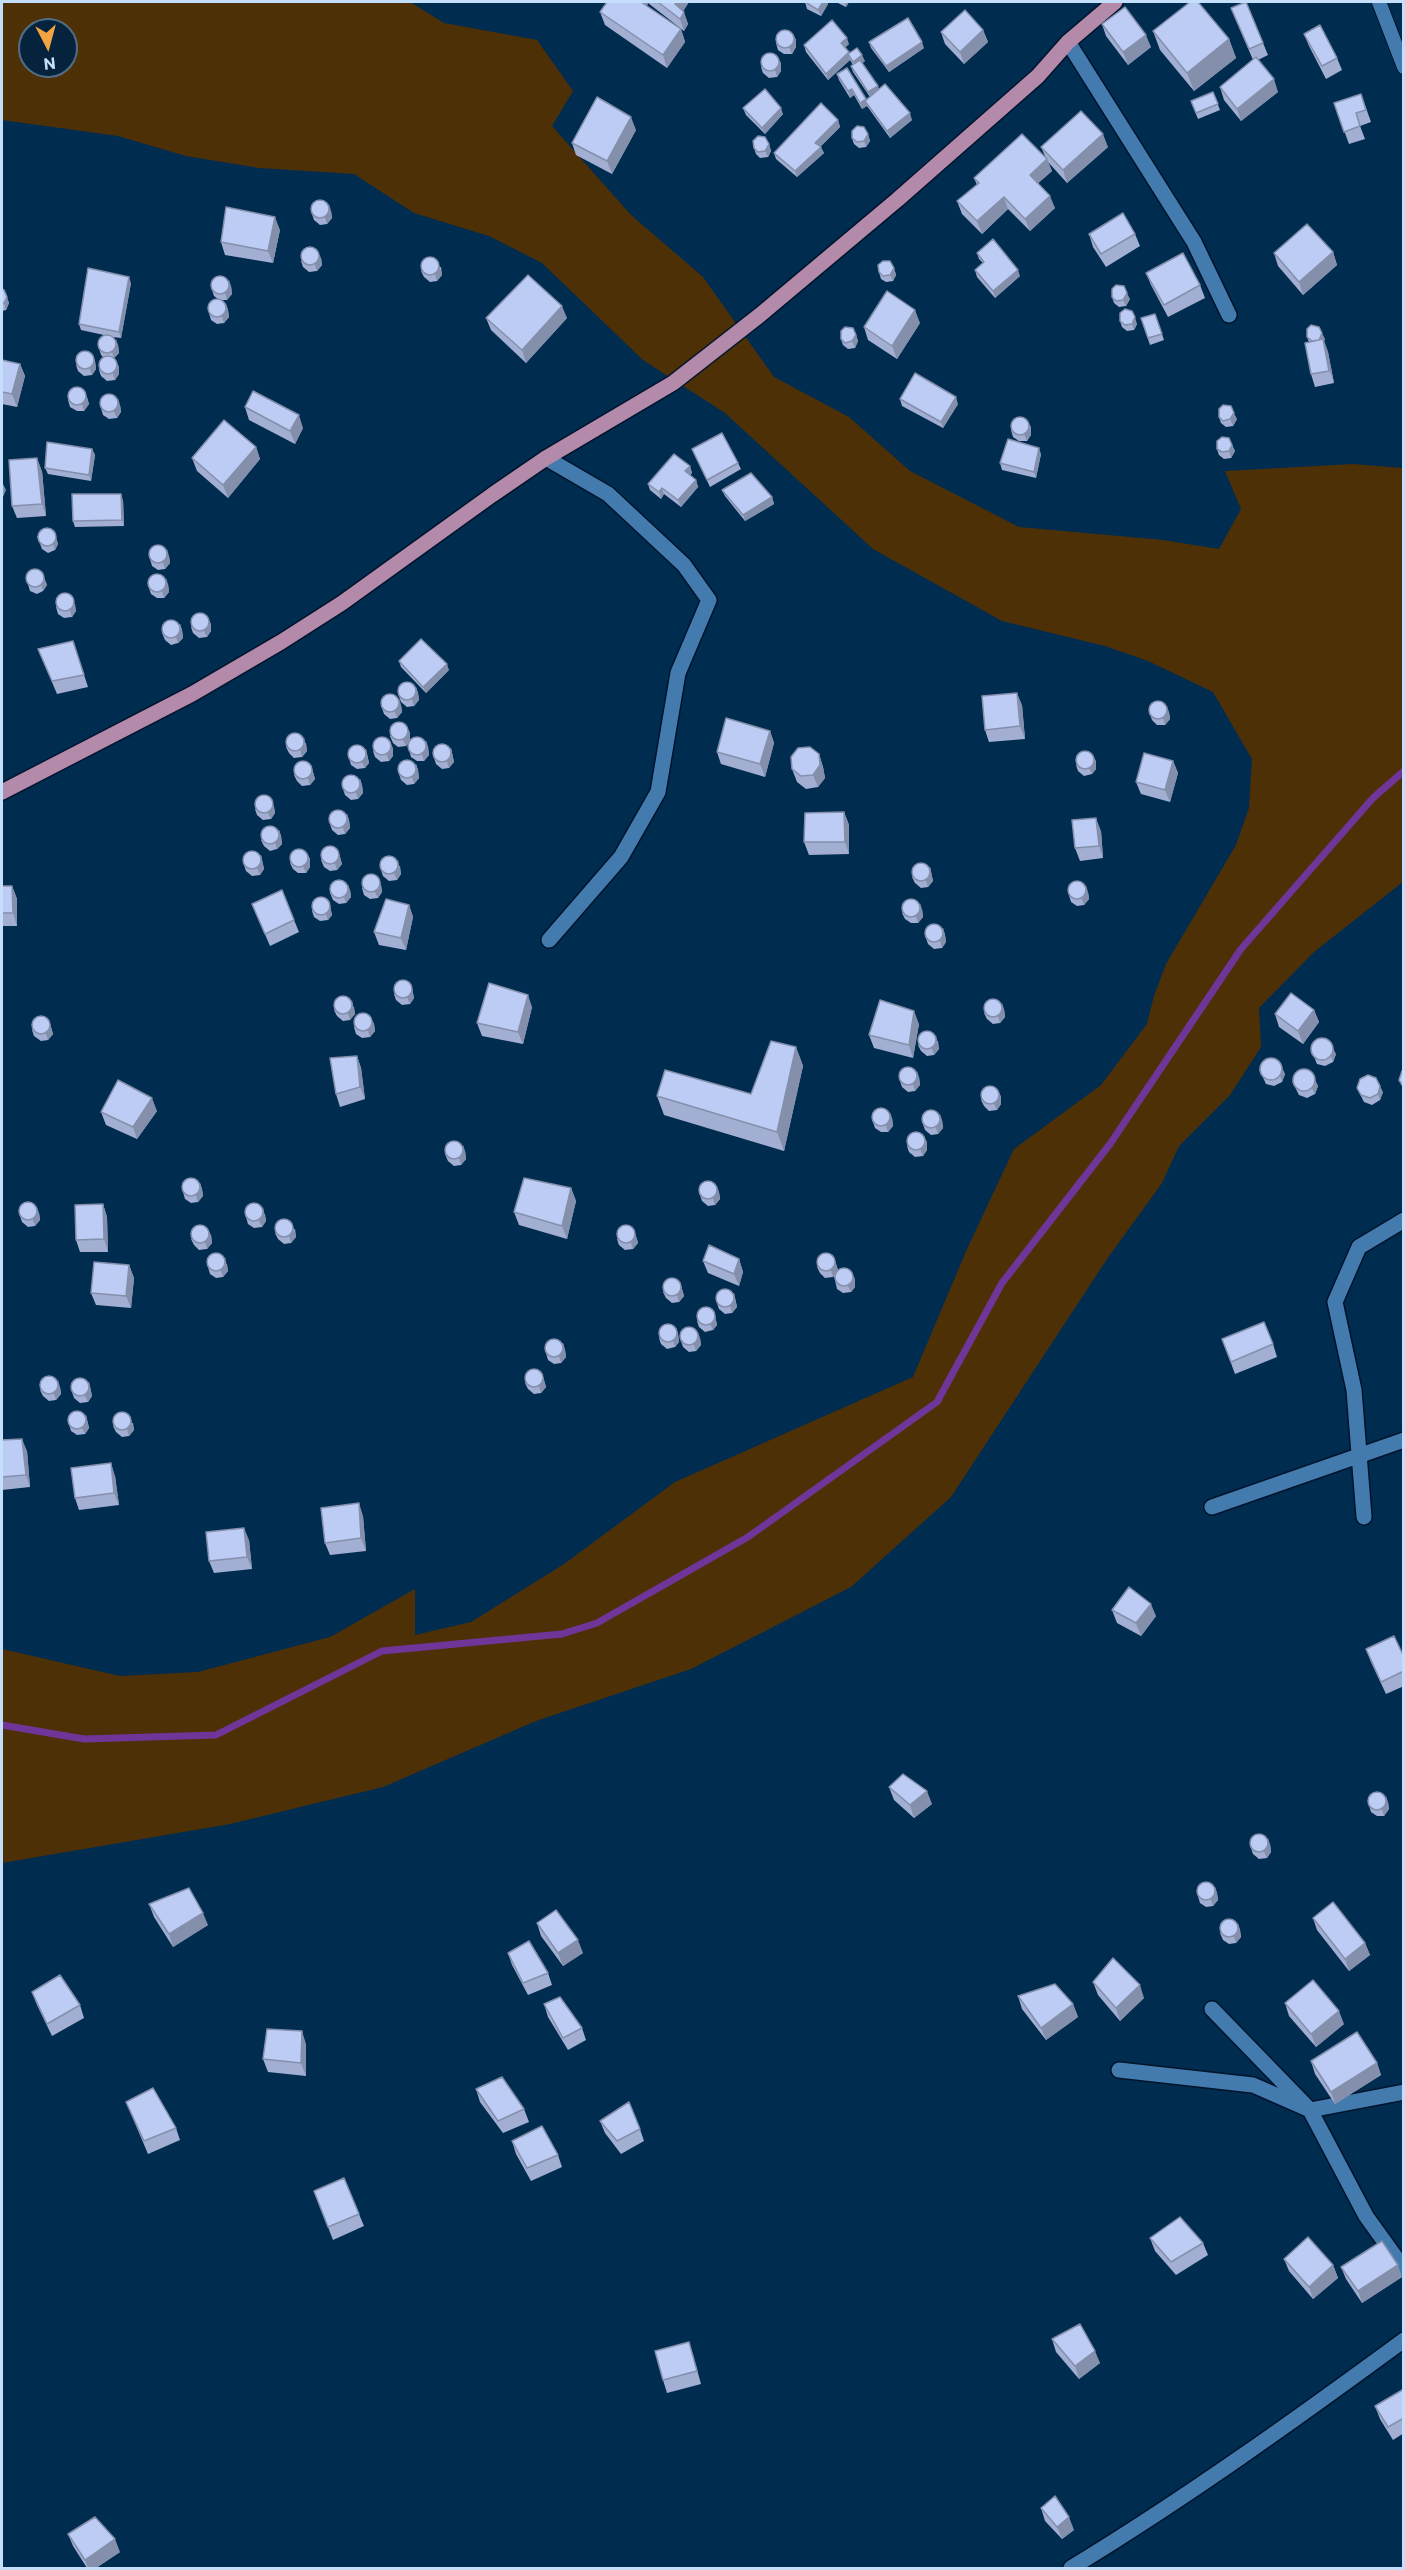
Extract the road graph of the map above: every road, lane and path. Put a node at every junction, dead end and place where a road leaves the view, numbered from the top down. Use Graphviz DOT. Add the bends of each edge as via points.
graph roads {
  1 [pos="1115,2"];
  2 [pos="1379,2"];
  3 [pos="1068,42"];
  4 [pos="1404,67"];
  5 [pos="1229,315"];
  6 [pos="546,458"];
  7 [pos="2,792"];
  8 [pos="549,940"];
  9 [pos="1404,1220"];
  10 [pos="1404,1440"];
  11 [pos="1359,1454"];
  12 [pos="1212,1507"];
  13 [pos="1364,1517"];
  14 [pos="1212,2009"];
  15 [pos="1119,2070"];
  16 [pos="1404,2092"];
  17 [pos="1310,2110"];
  18 [pos="1404,2269"];
  19 [pos="1404,2340"];
  20 [pos="1071,2568"];
  1 -- 3 [label="main road"];
  2 -- 4 [label="lane"];
  3 -- 5 [label="street" via="1194,242"];
  3 -- 6 [label="main road" via="1038,76 760,315 673,383"];
  6 -- 7 [label="main road" via="281,642"];
  6 -- 8 [label="street" via="608,494 684,565 709,600 678,673 658,792 621,857"];
  9 -- 11 [label="street" via="1359,1247 1335,1302 1354,1390"];
  10 -- 11 [label="street"];
  11 -- 12 [label="street"];
  11 -- 13 [label="street"];
  14 -- 17 [label="street"];
  15 -- 17 [label="street" via="1253,2085"];
  16 -- 17 [label="street"];
  17 -- 18 [label="street" via="1366,2216"];
  19 -- 20 [label="street" via="1269,2440"];
}
